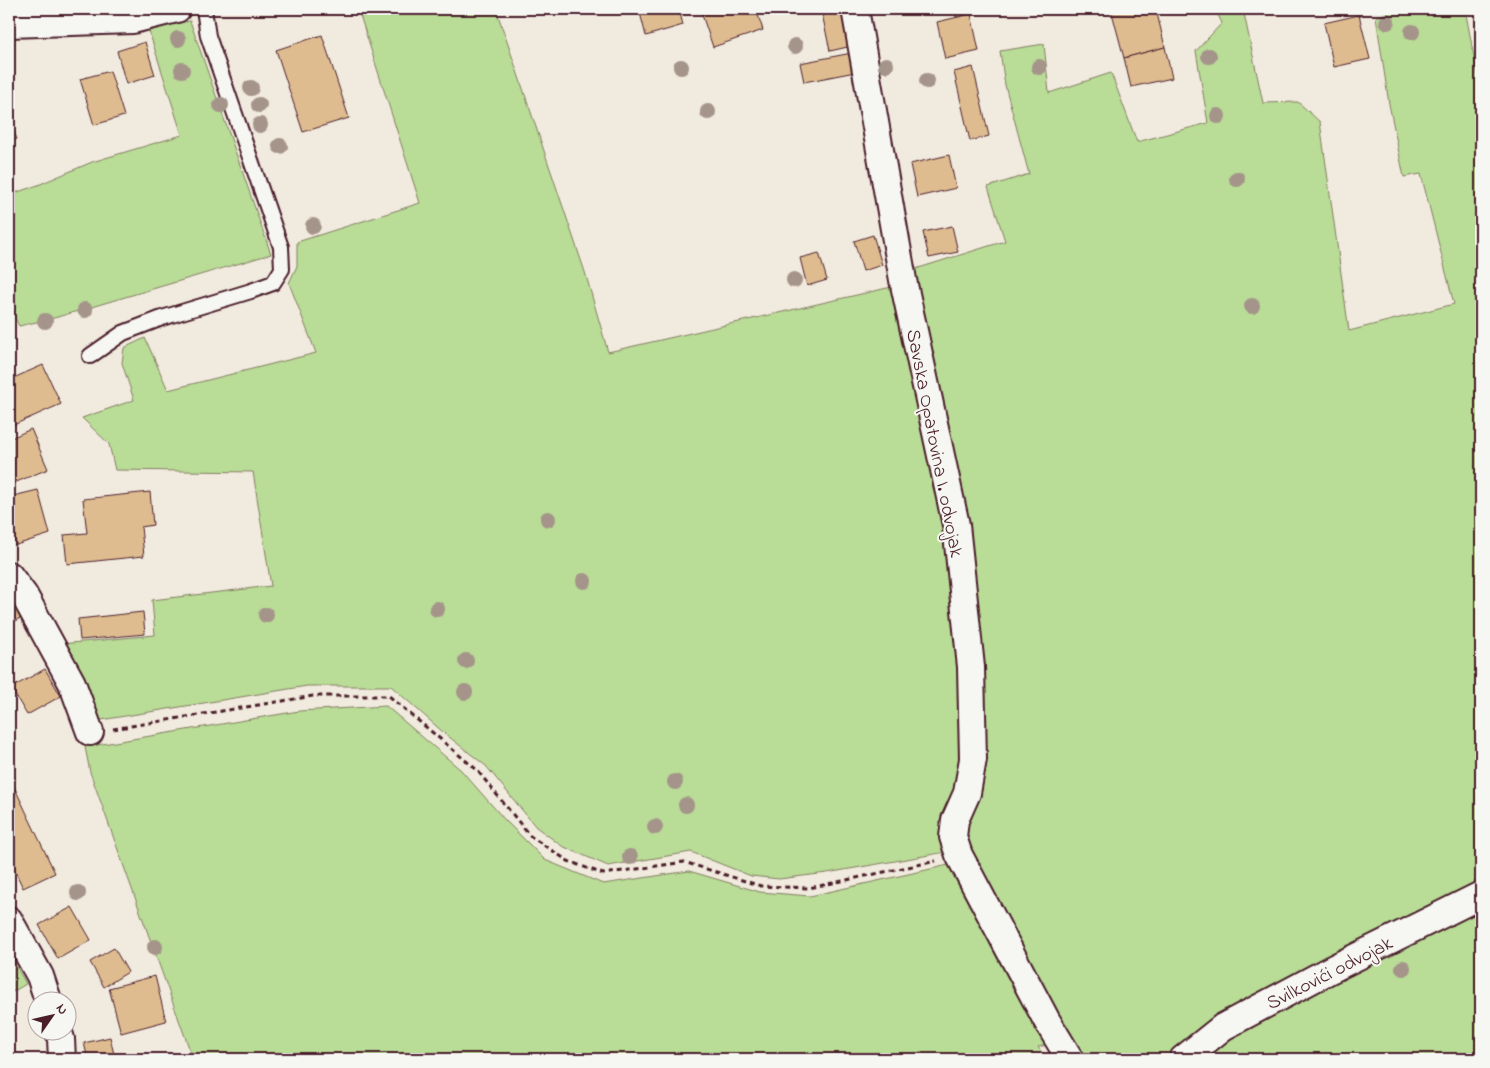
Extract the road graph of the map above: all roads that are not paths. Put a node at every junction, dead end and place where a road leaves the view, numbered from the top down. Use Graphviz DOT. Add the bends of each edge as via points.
graph roads {
  1 [pos="177,9"];
  2 [pos="204,9"];
  3 [pos="855,9"];
  4 [pos="9,24"];
  5 [pos="90,356"];
  6 [pos="9,575"];
  7 [pos="90,732"];
  8 [pos="1481,895"];
  9 [pos="9,920"];
  10 [pos="45,990"];
  11 [pos="61,1040"];
  12 [pos="62,1059"];
  13 [pos="1070,1059"];
  14 [pos="1183,1059"];
  1 -- 4 [label="street" via="133,20"];
  2 -- 5 [label="lane" via="208,36 281,246 282,269 272,283 162,318 123,334"];
  3 -- 13 [label="street, Savska Opatovina I. odvojak" via="903,280 956,525 971,667 973,759 967,793 955,820 953,837 959,856"];
  6 -- 7 [label="street" via="24,595 72,683"];
  8 -- 14 [label="street, Svilkovići odvojak" via="1223,1027"];
  9 -- 10 [label="street"];
  11 -- 12 [label="street"];
}
